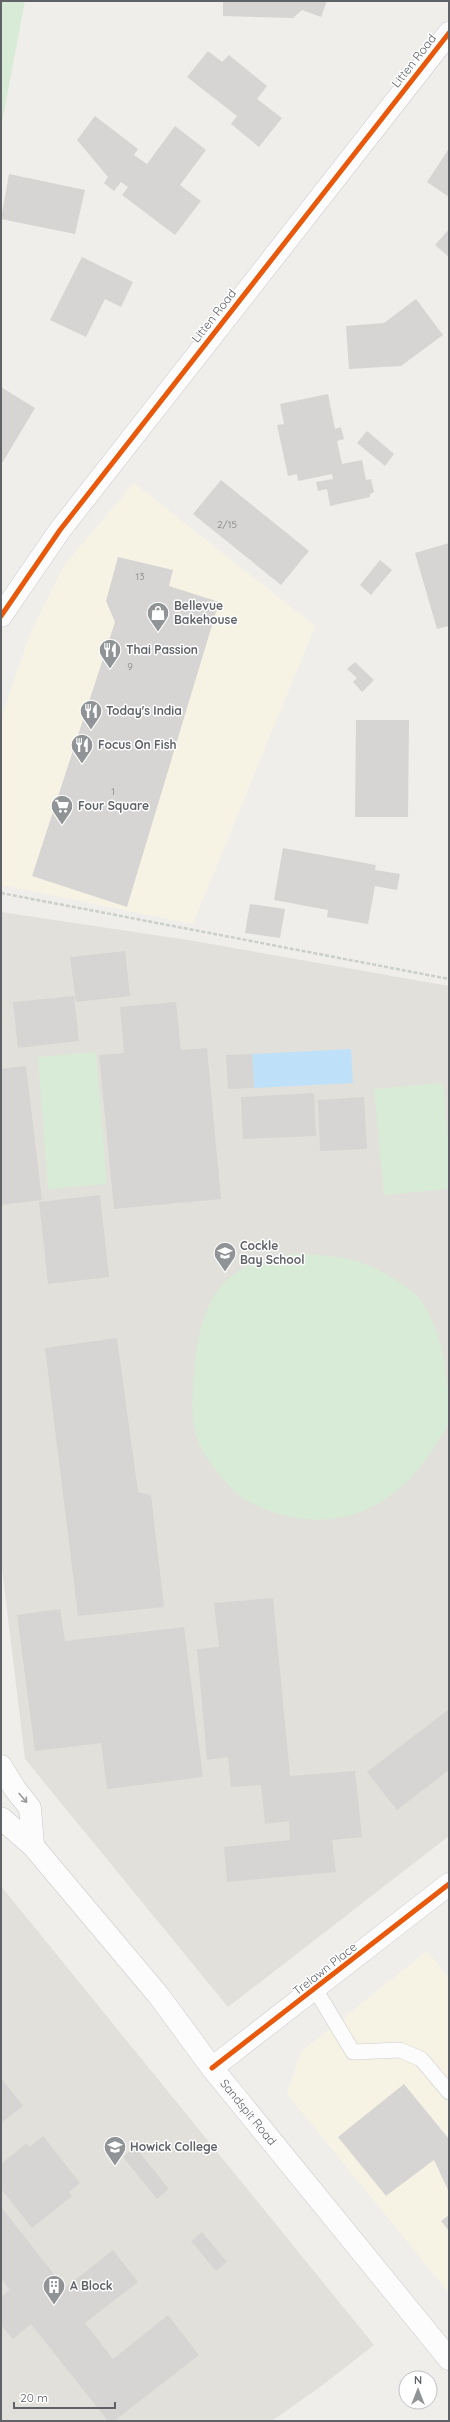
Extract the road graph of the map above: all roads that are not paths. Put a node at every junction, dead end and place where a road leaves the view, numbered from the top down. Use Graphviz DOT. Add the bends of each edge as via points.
graph roads {
  1 [pos="449,33"];
  2 [pos="1,616"];
  3 [pos="1,1766"];
  4 [pos="1,1818"];
  5 [pos="33,1846"];
  6 [pos="449,1884"];
  7 [pos="315,1989"];
  8 [pos="212,2068"];
  9 [pos="449,2092"];
  10 [pos="449,2359"];
  1 -- 2 [label="street, Litten Road" via="60,530"];
  3 -- 5 [label="street, one-way" via="30,1808"];
  4 -- 5 [label="street, Sandspit Road"];
  5 -- 8 [label="street, Sandspit Road" via="159,1996"];
  6 -- 7 [label="street, Trelawn Place"];
  7 -- 8 [label="street, Trelawn Place"];
  7 -- 9 [label="lane" via="353,2052 400,2050 421,2059"];
  8 -- 10 [label="street, Sandspit Road"];
}
